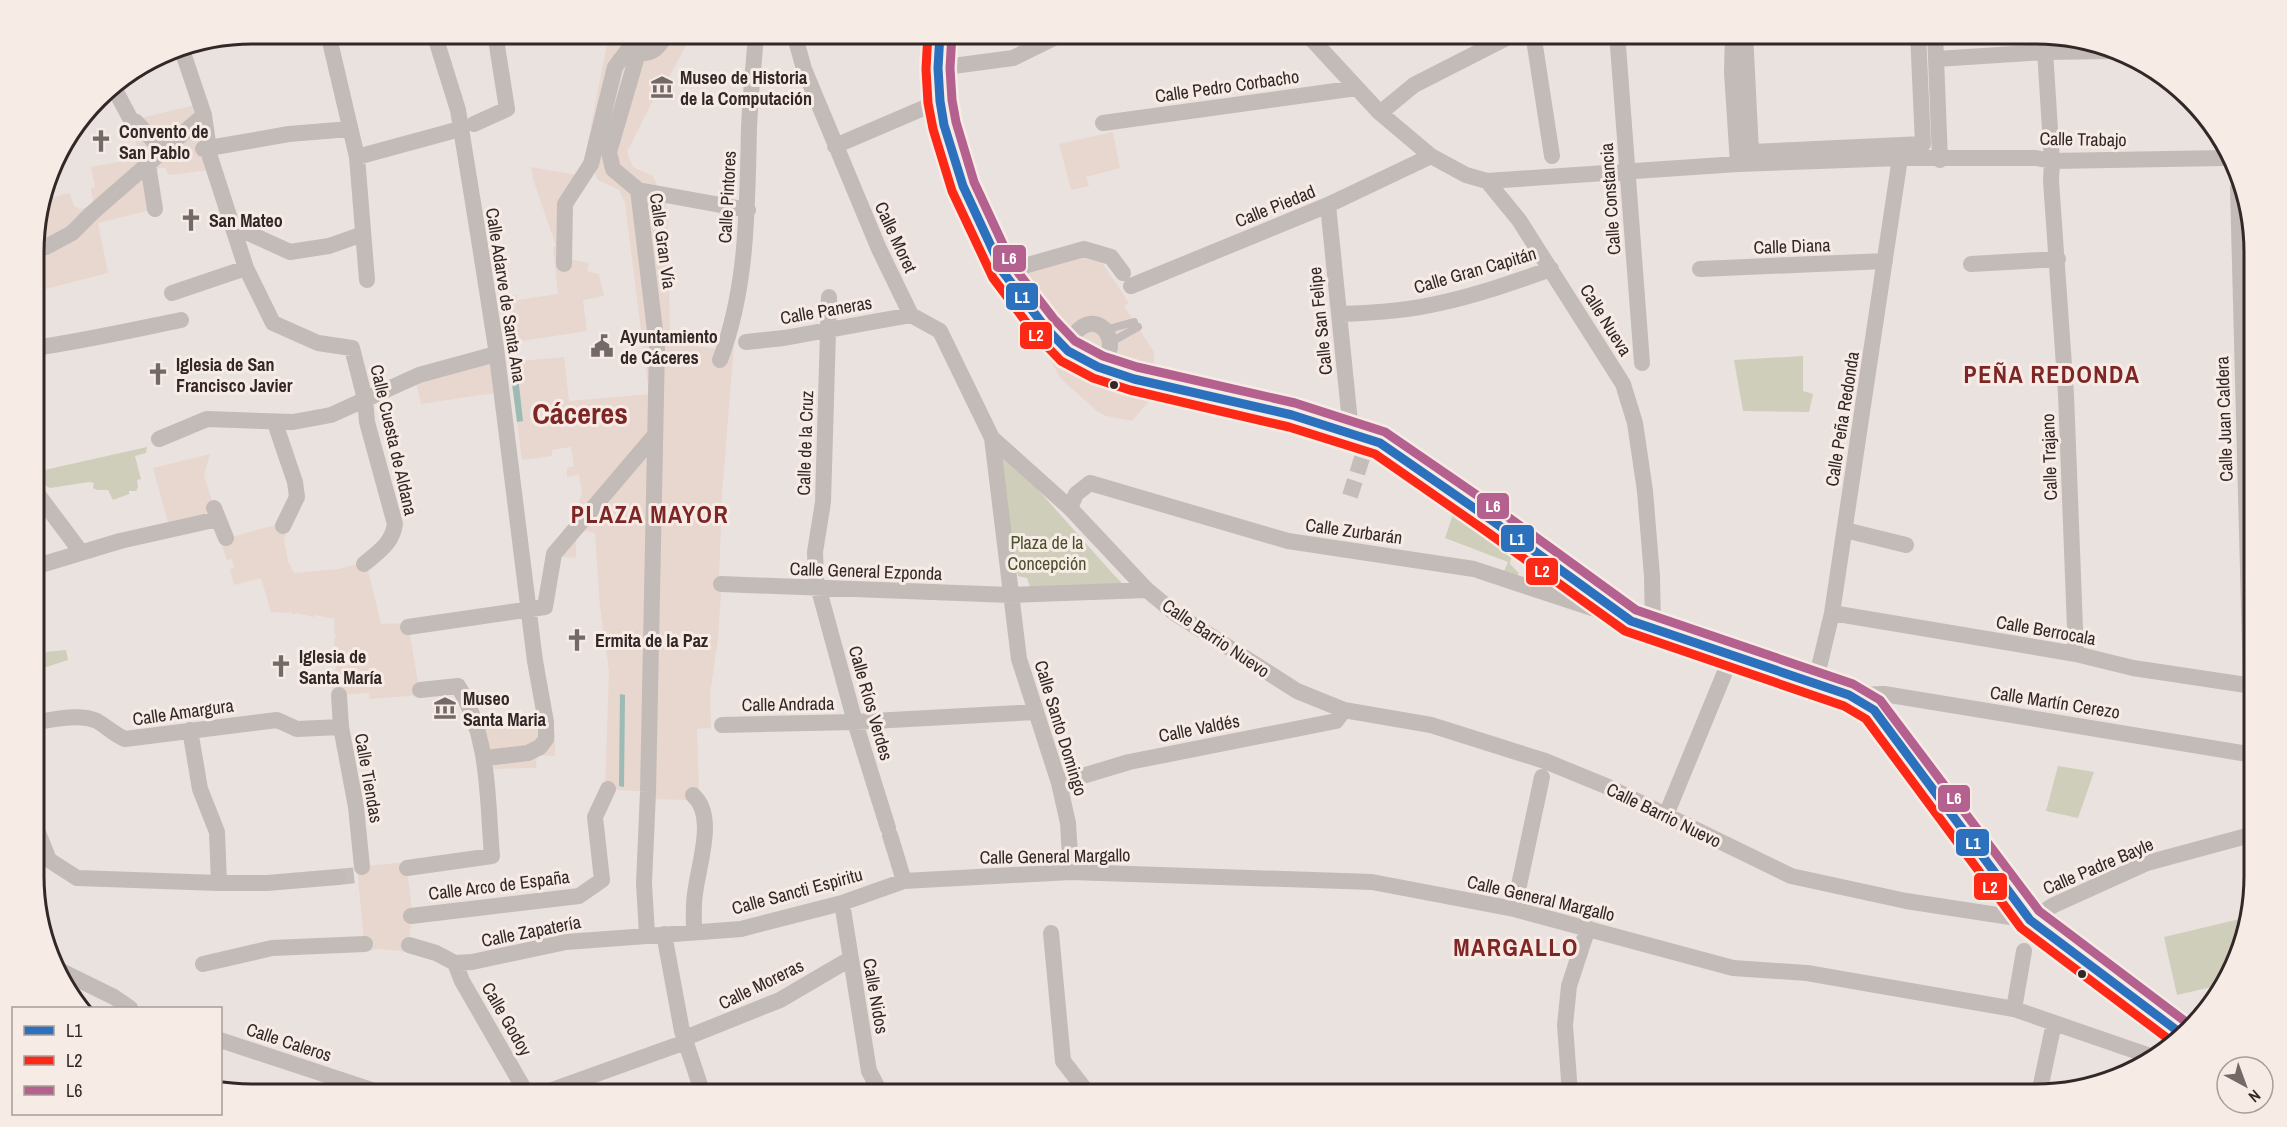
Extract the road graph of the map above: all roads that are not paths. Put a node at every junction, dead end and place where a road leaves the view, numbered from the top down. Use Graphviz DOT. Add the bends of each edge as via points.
graph roads {
  1 [pos="331,44"];
  2 [pos="437,44"];
  3 [pos="497,44"];
  4 [pos="632,44"];
  5 [pos="661,44"];
  6 [pos="755,44"];
  7 [pos="797,44"];
  8 [pos="939,44"];
  9 [pos="1042,44"];
  10 [pos="1316,44"];
  11 [pos="1487,44"];
  12 [pos="1535,44"];
  13 [pos="1618,44"];
  14 [pos="1733,44"];
  15 [pos="1746,44"];
  16 [pos="1918,44"];
  17 [pos="1935,44"];
  18 [pos="2045,44"];
  19 [pos="2090,51"];
  20 [pos="2045,52"];
  21 [pos="184,55"];
  22 [pos="1935,59"];
  23 [pos="938,68"];
  24 [pos="1357,88"];
  25 [pos="117,93"];
  26 [pos="940,101"];
  27 [pos="1380,113"];
  28 [pos="204,115"];
  29 [pos="1103,123"];
  30 [pos="467,126"];
  31 [pos="350,129"];
  32 [pos="835,146"];
  33 [pos="205,149"];
  34 [pos="164,151"];
  35 [pos="1431,156"];
  36 [pos="1552,156"];
  37 [pos="357,157"];
  38 [pos="1900,158"];
  39 [pos="2221,158"];
  40 [pos="1940,160"];
  41 [pos="2052,161"];
  42 [pos="148,165"];
  43 [pos="1738,165"];
  44 [pos="1627,172"];
  45 [pos="1487,181"];
  46 [pos="638,190"];
  47 [pos="1328,205"];
  48 [pos="155,209"];
  49 [pos="748,210"];
  50 [pos="2240,216"];
  51 [pos="233,226"];
  52 [pos="363,234"];
  53 [pos="44,247"];
  54 [pos="2058,259"];
  55 [pos="1886,261"];
  56 [pos="564,264"];
  57 [pos="1971,264"];
  58 [pos="2244,266"];
  59 [pos="246,268"];
  60 [pos="1551,269"];
  61 [pos="1700,269"];
  62 [pos="1003,272"];
  63 [pos="367,280"];
  64 [pos="172,293"];
  65 [pos="829,297"];
  66 [pos="1339,314"];
  67 [pos="911,315"];
  68 [pos="181,320"];
  69 [pos="1136,325"];
  70 [pos="827,330"];
  71 [pos="1108,336"];
  72 [pos="746,342"];
  73 [pos="44,347"];
  74 [pos="496,354"];
  75 [pos="720,360"];
  76 [pos="1083,360"];
  77 [pos="1642,363"];
  78 [pos="365,399"];
  79 [pos="275,423"];
  80 [pos="1351,432"];
  81 [pos="655,435"];
  82 [pos="992,438"];
  83 [pos="159,439"];
  84 [pos="44,499"];
  85 [pos="1073,501"];
  86 [pos="283,526"];
  87 [pos="1845,530"];
  88 [pos="226,538"];
  89 [pos="1906,544"];
  90 [pos="81,552"];
  91 [pos="44,564"];
  92 [pos="364,564"];
  93 [pos="721,584"];
  94 [pos="818,588"];
  95 [pos="1147,590"];
  96 [pos="1010,596"];
  97 [pos="529,610"];
  98 [pos="1832,613"];
  99 [pos="1631,621"];
  100 [pos="408,627"];
  101 [pos="1653,627"];
  102 [pos="2076,654"];
  103 [pos="1732,655"];
  104 [pos="1815,684"];
  105 [pos="2244,685"];
  106 [pos="420,690"];
  107 [pos="1884,694"];
  108 [pos="339,695"];
  109 [pos="1849,696"];
  110 [pos="1874,710"];
  111 [pos="1036,712"];
  112 [pos="1340,715"];
  113 [pos="44,721"];
  114 [pos="855,722"];
  115 [pos="722,725"];
  116 [pos="340,727"];
  117 [pos="190,730"];
  118 [pos="2244,753"];
  119 [pos="485,758"];
  120 [pos="1542,777"];
  121 [pos="1059,783"];
  122 [pos="608,789"];
  123 [pos="693,795"];
  124 [pos="1666,815"];
  125 [pos="2244,837"];
  126 [pos="44,848"];
  127 [pos="362,867"];
  128 [pos="407,868"];
  129 [pos="1071,872"];
  130 [pos="338,877"];
  131 [pos="904,881"];
  132 [pos="219,884"];
  133 [pos="842,903"];
  134 [pos="1515,909"];
  135 [pos="411,916"];
  136 [pos="2030,920"];
  137 [pos="1588,928"];
  138 [pos="696,931"];
  139 [pos="1051,933"];
  140 [pos="664,934"];
  141 [pos="647,935"];
  142 [pos="365,944"];
  143 [pos="409,945"];
  144 [pos="2024,951"];
  145 [pos="850,959"];
  146 [pos="454,963"];
  147 [pos="203,964"];
  148 [pos="68,975"];
  149 [pos="129,1007"];
  150 [pos="2014,1009"];
  151 [pos="2054,1023"];
  152 [pos="2176,1029"];
  153 [pos="686,1038"];
  154 [pos="222,1041"];
  155 [pos="2142,1053"];
  156 [pos="1569,1083"];
  157 [pos="2041,1083"];
  158 [pos="334,1084"];
  159 [pos="521,1084"];
  160 [pos="569,1084"];
  161 [pos="700,1084"];
  162 [pos="876,1084"];
  163 [pos="1080,1084"];
  1 -- 31 [label="street"];
  2 -- 30 [label="street, Calle Adarve de Santa Ana" via="458,110"];
  3 -- 30 [label="street" via="507,109"];
  4 -- 5 [label="street" via="651,52"];
  4 -- 46 [label="street, Calle Gran Vía" via="609,152 613,169"];
  4 -- 56 [label="street" via="615,67 591,164 565,204"];
  6 -- 49 [label="street, Calle Pintores"];
  7 -- 32 [label="street, Calle Moret"];
  8 -- 23 [label="street"];
  9 -- 23 [label="street" via="1013,58"];
  10 -- 24 [label="street, Calle Nueva"];
  11 -- 27 [label="street" via="1414,85"];
  12 -- 36 [label="street"];
  13 -- 44 [label="street, Calle Constancia"];
  14 -- 43 [label="street"];
  15 -- 16 [label="street" via="1751,152 1923,144"];
  17 -- 22 [label="street"];
  18 -- 20 [label="street, Calle Trajano"];
  19 -- 20 [label="street"];
  20 -- 22 [label="street"];
  20 -- 41 [label="street, Calle Trajano"];
  21 -- 28 [label="street"];
  22 -- 40 [label="street"];
  23 -- 26 [label="street"];
  24 -- 27 [label="street, Calle Nueva"];
  24 -- 29 [label="street, Calle Pedro Corbacho"];
  25 -- 34 [label="street" via="131,120"];
  26 -- 32 [label="street"];
  26 -- 62 [label="street" via="963,186"];
  27 -- 35 [label="street, Calle Nueva"];
  28 -- 33 [label="street"];
  28 -- 34 [label="street"];
  30 -- 37 [label="street"];
  30 -- 74 [label="street, Calle Adarve de Santa Ana"];
  31 -- 33 [label="street"];
  31 -- 37 [label="street"];
  32 -- 67 [label="street, Calle Moret"];
  33 -- 51 [label="street"];
  34 -- 42 [label="street"];
  35 -- 45 [label="street, Calle Nueva" via="1466,175"];
  35 -- 47 [label="street, Calle Piedad"];
  37 -- 52 [label="street"];
  38 -- 40 [label="street, Calle Trabajo"];
  38 -- 43 [label="street, Calle Trabajo"];
  38 -- 55 [label="street, Calle Peña Redonda"];
  39 -- 41 [label="street, Calle Trabajo"];
  40 -- 41 [label="street, Calle Trabajo"];
  41 -- 54 [label="street, Calle Trajano"];
  42 -- 48 [label="street"];
  42 -- 53 [label="street" via="72,234"];
  43 -- 44 [label="street, Calle Trabajo"];
  44 -- 45 [label="street, Calle Trabajo"];
  44 -- 77 [label="street, Calle Constancia"];
  45 -- 60 [label="street, Calle Nueva" via="1520,219"];
  46 -- 49 [label="street"];
  46 -- 81 [label="street, Calle Gran Vía" via="657,347"];
  47 -- 62 [label="street, Calle Piedad" via="1278,232 1127,279 1111,257 1084,249"];
  47 -- 66 [label="street, Calle San Felipe"];
  49 -- 75 [label="street, Calle Pintores" via="739,289"];
  50 -- 58 [label="street, Calle Juan Caldera"];
  51 -- 52 [label="street" via="291,252 329,246"];
  51 -- 59 [label="street"];
  52 -- 63 [label="street"];
  54 -- 57 [label="street"];
  54 -- 102 [label="street, Calle Trajano"];
  55 -- 61 [label="street, Calle Diana"];
  55 -- 87 [label="street, Calle Peña Redonda"];
  59 -- 64 [label="street"];
  59 -- 78 [label="street, Calle Cuesta de Aldana" via="273,323 318,343 352,348"];
  60 -- 66 [label="street, Calle Gran Capitán" via="1439,304 1390,312"];
  60 -- 101 [label="street, Calle Nueva" via="1623,384 1635,423 1651,565"];
  62 -- 76 [label="street" via="1058,343"];
  65 -- 70 [label="street, Calle de la Cruz"];
  66 -- 80 [label="street, Calle San Felipe"];
  67 -- 70 [label="street, Calle Paneras"];
  67 -- 82 [label="street" via="940,331"];
  68 -- 73 [label="street"];
  69 -- 71 [label="lane"];
  70 -- 72 [label="street, Calle Paneras"];
  70 -- 94 [label="street, Calle de la Cruz" via="823,502 815,552"];
  71 -- 76 [label="street" via="1108,354 1098,361"];
  71 -- 76 [label="street" via="1094,324 1077,331 1073,348"];
  74 -- 78 [label="street" via="419,375"];
  74 -- 97 [label="street, Calle Adarve de Santa Ana"];
  76 -- 80 [label="street" via="1134,379"];
  78 -- 79 [label="street" via="331,415"];
  78 -- 92 [label="street, Calle Cuesta de Aldana" via="395,524 393,536"];
  79 -- 83 [label="street" via="207,419"];
  79 -- 86 [label="street" via="297,497"];
  80 -- 99 [label="street" via="1380,443"];
  81 -- 97 [label="street" via="554,554 545,607"];
  81 -- 141 [label="street, Calle Gran Vía" via="644,883"];
  82 -- 85 [label="street"];
  82 -- 96 [label="street"];
  84 -- 90 [label="street"];
  85 -- 95 [label="street"];
  85 -- 99 [label="street, Calle Zurbarán" via="1090,483 1288,541 1474,569"];
  87 -- 89 [label="street"];
  87 -- 98 [label="street, Calle Peña Redonda"];
  88 -- 90 [label="street" via="216,514"];
  90 -- 91 [label="street"];
  93 -- 94 [label="street, Calle General Ezponda"];
  94 -- 96 [label="street, Calle General Ezponda"];
  94 -- 114 [label="street, Calle Ríos Verdes"];
  95 -- 96 [label="street"];
  95 -- 112 [label="street, Calle Barrio Nuevo" via="1176,614"];
  96 -- 111 [label="street, Calle Santo Domingo" via="1019,659"];
  97 -- 100 [label="street"];
  97 -- 119 [label="street, Calle Adarve de Santa Ana" via="546,739 528,753"];
  98 -- 102 [label="street, Calle Berrocala"];
  98 -- 104 [label="street, Calle Peña Redonda"];
  99 -- 101 [label="street"];
  101 -- 103 [label="street"];
  102 -- 105 [label="street, Calle Berrocala" via="2133,668"];
  103 -- 104 [label="street"];
  103 -- 124 [label="street"];
  104 -- 109 [label="street"];
  106 -- 119 [label="street" via="458,686 470,704"];
  107 -- 109 [label="street, Calle Martín Cerezo"];
  107 -- 110 [label="street" via="1877,698"];
  107 -- 118 [label="street, Calle Martín Cerezo"];
  108 -- 116 [label="street, Calle Tiendas"];
  109 -- 110 [label="street"];
  110 -- 136 [label="street"];
  111 -- 114 [label="street, Calle Andrada"];
  111 -- 121 [label="street, Calle Santo Domingo"];
  112 -- 121 [label="street, Calle Valdés" via="1129,762"];
  112 -- 124 [label="street, Calle Barrio Nuevo" via="1431,725 1545,761"];
  113 -- 117 [label="street, Calle Amargura" via="83,717 125,739"];
  114 -- 115 [label="street, Calle Andrada"];
  114 -- 131 [label="street, Calle Ríos Verdes"];
  116 -- 117 [label="street, Calle Amargura" via="297,729 277,720"];
  116 -- 127 [label="street, Calle Tiendas" via="356,807"];
  117 -- 132 [label="street" via="200,789 217,832"];
  119 -- 128 [label="street" via="492,856"];
  120 -- 134 [label="street"];
  121 -- 129 [label="street, Calle Santo Domingo" via="1068,823"];
  122 -- 135 [label="street, Calle Arco de España" via="596,817 602,880 579,896"];
  123 -- 138 [label="street" via="704,807 705,836 694,895"];
  124 -- 136 [label="street, Calle Barrio Nuevo" via="1791,876 1906,901"];
  125 -- 136 [label="street, Calle Padre Bayle" via="2147,863"];
  126 -- 132 [label="street" via="49,860 77,878"];
  129 -- 131 [label="street, Calle General Margallo"];
  129 -- 134 [label="street, Calle General Margallo" via="1372,882"];
  130 -- 132 [label="street"];
  131 -- 133 [label="street, Calle Sancti Espiritu"];
  133 -- 138 [label="street, Calle Sancti Espiritu" via="741,929"];
  133 -- 145 [label="street, Calle Nidos"];
  134 -- 137 [label="street, Calle General Margallo"];
  136 -- 152 [label="street, Calle Barrio Nuevo"];
  137 -- 150 [label="street, Calle General Margallo" via="1733,968 1807,974"];
  137 -- 156 [label="street" via="1569,986 1565,1024"];
  138 -- 140 [label="street, Calle Sancti Espiritu"];
  139 -- 163 [label="street" via="1063,1061"];
  140 -- 141 [label="street, Calle Zapatería"];
  140 -- 153 [label="street"];
  141 -- 146 [label="street, Calle Zapatería" via="566,942"];
  142 -- 147 [label="street" via="272,948"];
  143 -- 146 [label="street"];
  144 -- 150 [label="street"];
  145 -- 153 [label="street, Calle Moreras" via="780,1000"];
  145 -- 162 [label="street, Calle Nidos" via="869,1071"];
  146 -- 159 [label="street, Calle Godoy"];
  148 -- 149 [label="street"];
  150 -- 151 [label="street, Calle General Margallo"];
  151 -- 155 [label="street, Calle General Margallo"];
  151 -- 157 [label="street"];
  153 -- 160 [label="street, Calle Moreras" via="680,1044"];
  153 -- 161 [label="street"];
  154 -- 158 [label="street, Calle Caleros"];
}
